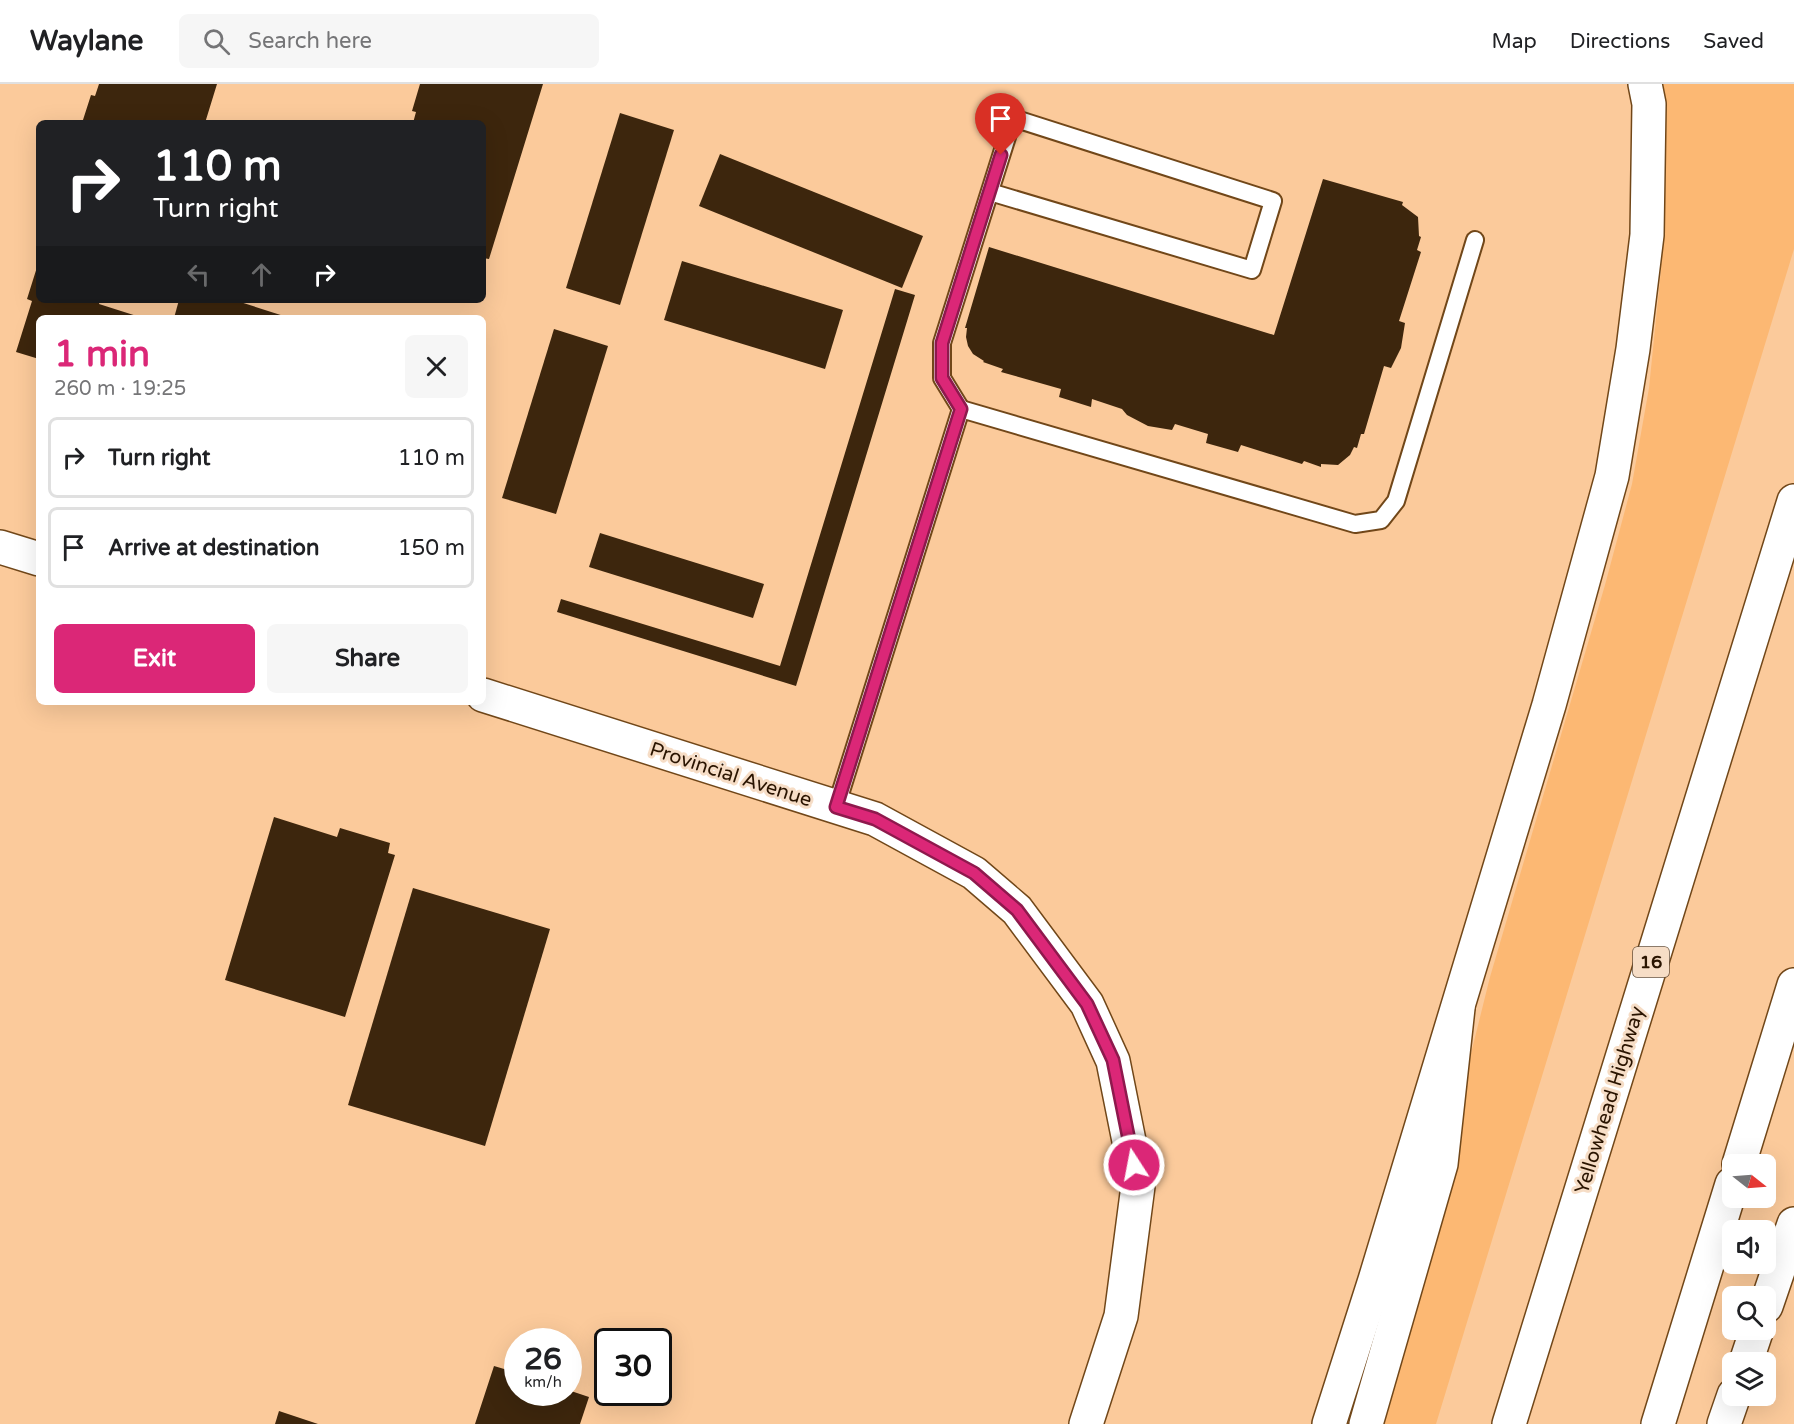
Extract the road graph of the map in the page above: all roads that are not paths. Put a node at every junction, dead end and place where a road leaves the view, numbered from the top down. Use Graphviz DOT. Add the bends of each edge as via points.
graph roads {
  1 [pos="1645,84"];
  2 [pos="990,192"];
  3 [pos="1475,240"];
  4 [pos="961,409"];
  5 [pos="1794,501"];
  6 [pos="0,547"];
  7 [pos="36,558"];
  8 [pos="486,696"];
  9 [pos="836,807"];
  10 [pos="1794,985"];
  11 [pos="1458,1008"];
  12 [pos="1742,1154"];
  13 [pos="1725,1208"];
  14 [pos="1794,1224"];
  15 [pos="1773,1286"];
  16 [pos="1730,1406"];
  17 [pos="1086,1424"];
  18 [pos="1329,1424"];
  19 [pos="1366,1424"];
  20 [pos="1509,1424"];
  21 [pos="1658,1424"];
  22 [pos="1724,1424"];
  1 -- 11 [label="main road" via="1649,104 1647,235 1612,476"];
  2 -- 2 [label="lane" via="1012,118 1273,201 1251,270"];
  2 -- 4 [label="lane" via="942,343 942,378"];
  3 -- 4 [label="lane" via="1396,501 1381,520 1355,525"];
  4 -- 9 [label="lane"];
  5 -- 20 [label="main road, Yellowhead Highway / 16"];
  6 -- 7 [label="main road"];
  8 -- 9 [label="main road, Provincial Avenue"];
  9 -- 17 [label="main road, Provincial Avenue" via="875,819 974,873 1017,910 1087,1004 1113,1060 1138,1186 1121,1316"];
  10 -- 12 [label="main road"];
  11 -- 18 [label="main road"];
  11 -- 19 [label="main road" via="1441,1164"];
  13 -- 21 [label="main road"];
  14 -- 15 [label="main road"];
  16 -- 22 [label="main road"];
}
